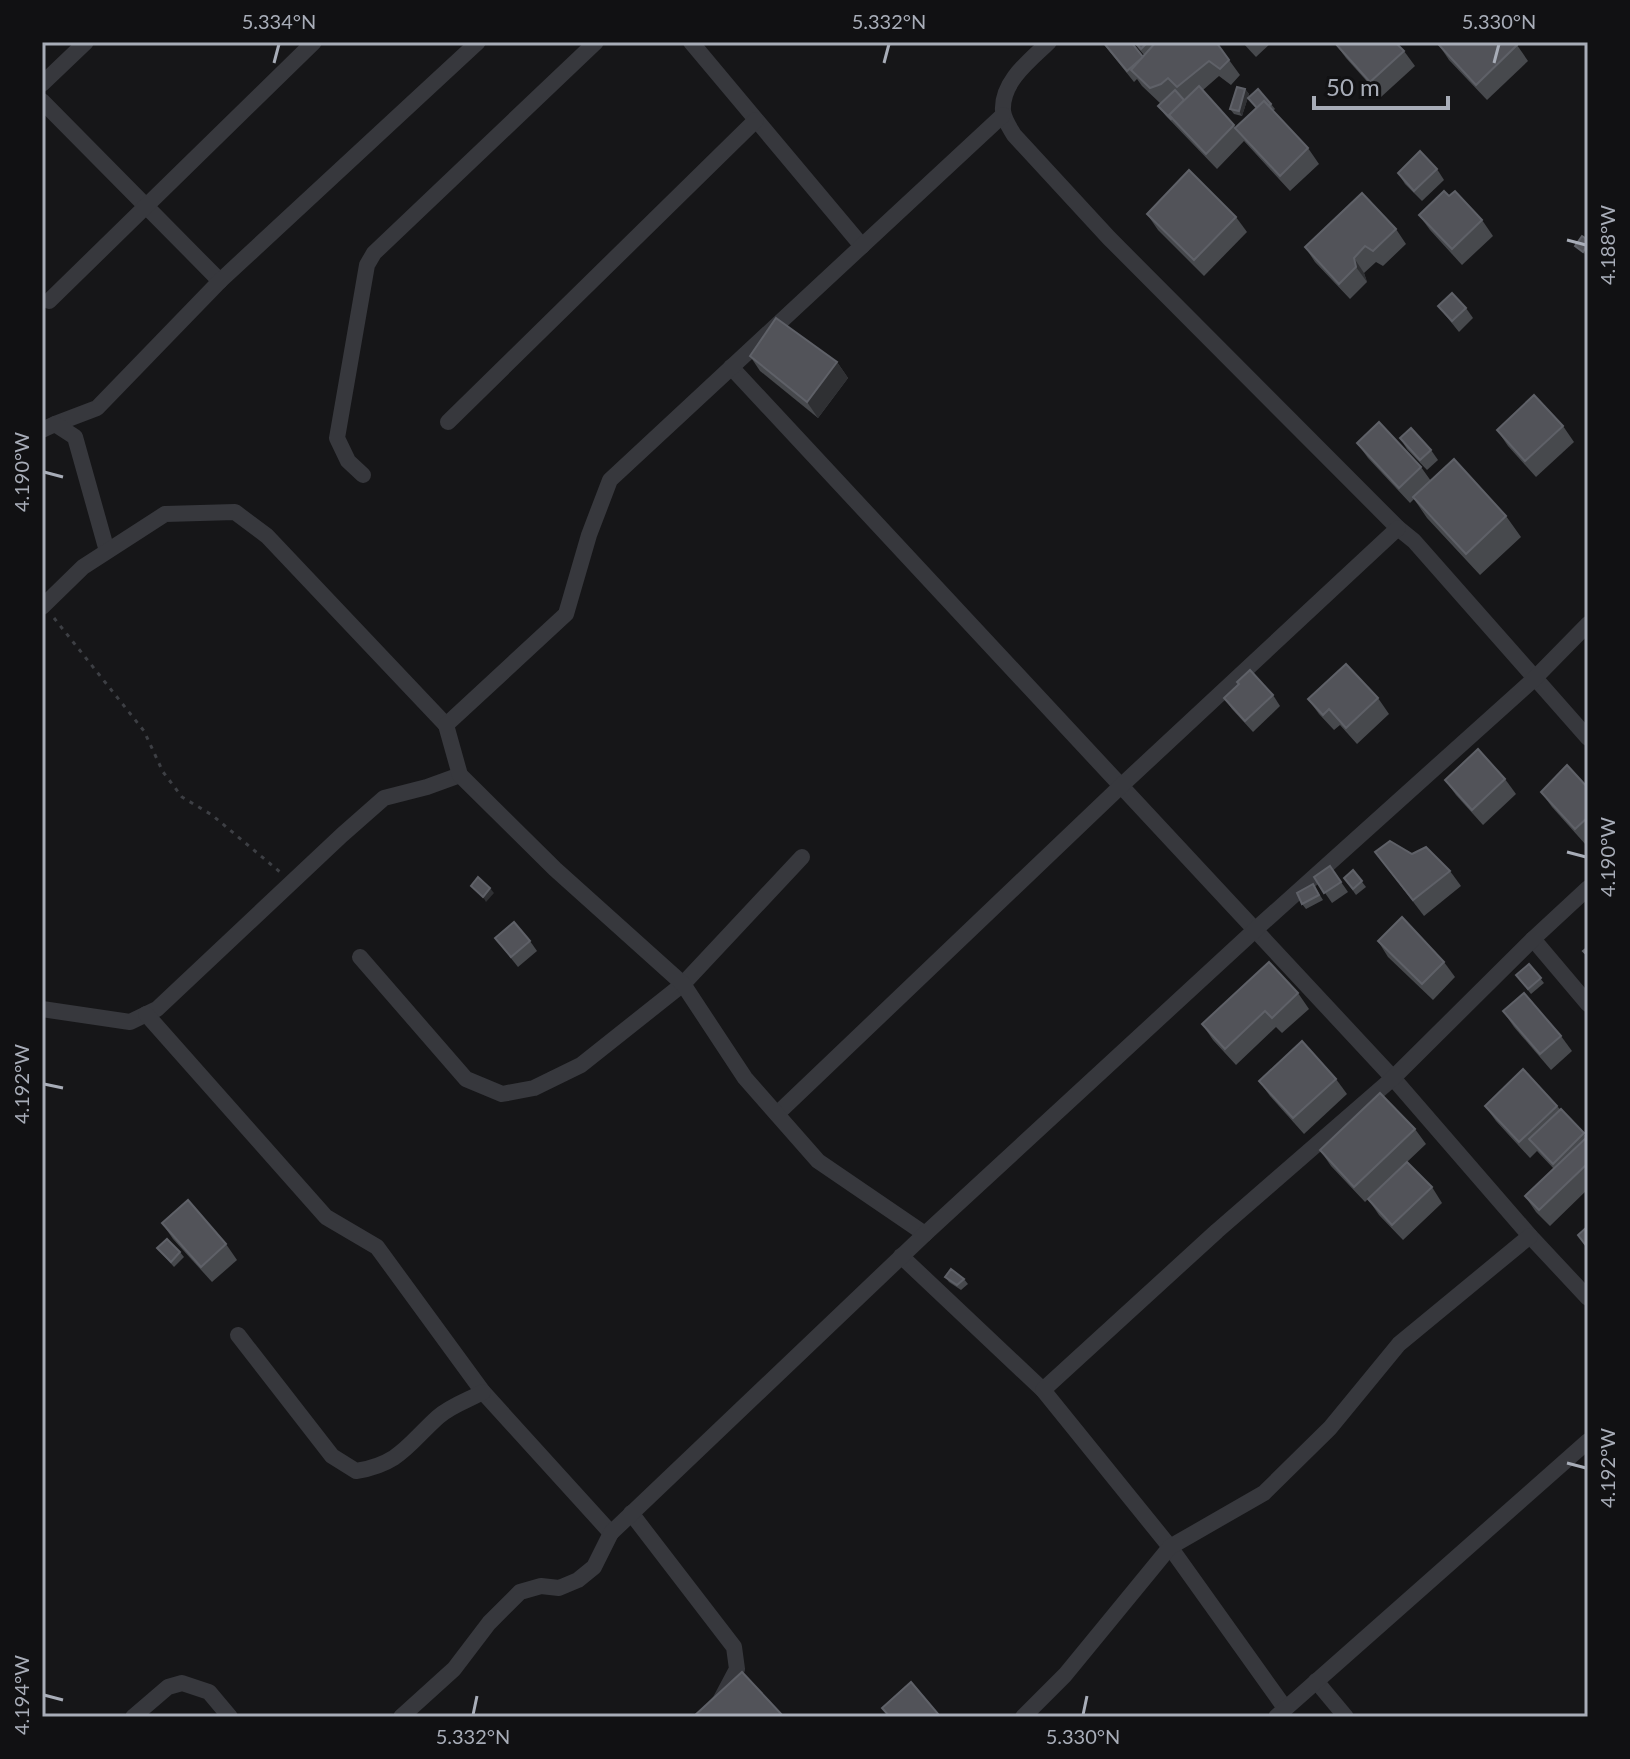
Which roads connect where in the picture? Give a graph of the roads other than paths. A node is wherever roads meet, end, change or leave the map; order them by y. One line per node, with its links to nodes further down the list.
1 (86, 42): 7 (street)
2 (314, 42): 11 (street)
3 (478, 42): 13 (street)
4 (596, 42): 18 (street)
5 (691, 42): 10 (street)
6 (1049, 42): 9 (street)
7 (42, 84)
8 (42, 101): 11 (street)
9 (1003, 115): 12 (street); 19 (street)
10 (756, 120): 12 (street); 16 (street)
11 (145, 205): 13 (street); 14 (street)
12 (862, 246): 15 (street)
13 (220, 281): 17 (street)
14 (49, 301)
15 (731, 367): 24 (street); 27 (street)
16 (448, 422)
17 (49, 427): 20 (street)
18 (363, 475)
19 (1398, 528): 23 (street); 27 (street)
20 (107, 551): 21 (street); 24 (street)
21 (43, 607)
22 (1588, 624): 23 (street)
23 (1534, 679): 25 (street); 30 (street)
24 (446, 725): 26 (street)
25 (1588, 738)
26 (460, 775): 33 (street); 36 (street)
27 (1122, 785): 30 (street); 38 (street)
28 (802, 857): 33 (street)
29 (1588, 888): 31 (street)
30 (1256, 929): 37 (street); 39 (street)
31 (1533, 939): 34 (street); 37 (street)
32 (360, 957): 33 (street)
33 (683, 984): 38 (street)
34 (1588, 1004)
35 (42, 1009): 36 (street)
36 (146, 1014): 45 (street)
37 (1393, 1078): 40 (street); 44 (street)
38 (777, 1114): 39 (street)
39 (925, 1234): 41 (street)
40 (1530, 1236): 42 (street); 49 (street)
41 (901, 1256): 44 (street); 47 (street)
42 (1588, 1298)
43 (238, 1335): 45 (street)
44 (1043, 1390): 49 (street)
45 (483, 1392): 48 (street)
46 (1588, 1441): 50 (street)
47 (631, 1513): 48 (street); 55 (street)
48 (611, 1533): 54 (street)
49 (1170, 1547): 51 (street); 56 (street)
50 (1316, 1681): 51 (street); 57 (street)
51 (1280, 1712)
52 (133, 1717): 53 (street)
53 (230, 1717)
54 (401, 1717)
55 (706, 1717)
56 (1023, 1717)
57 (1346, 1717)

